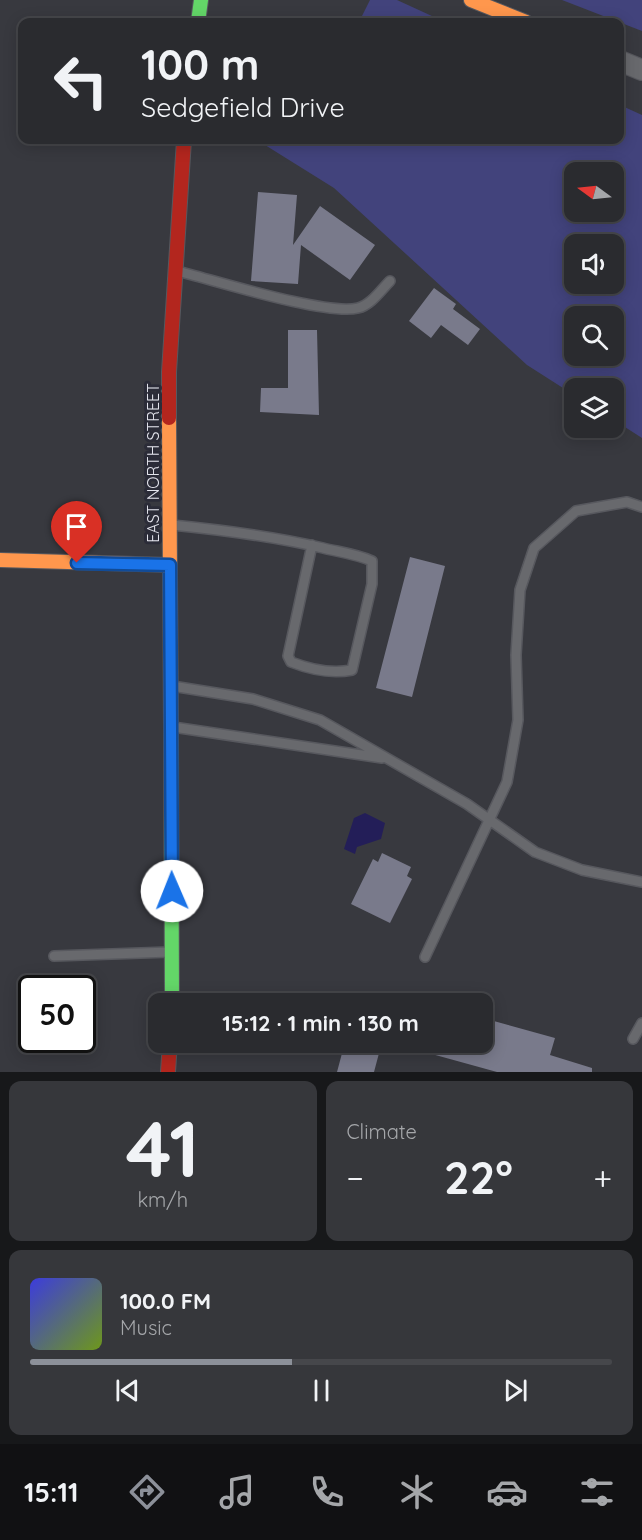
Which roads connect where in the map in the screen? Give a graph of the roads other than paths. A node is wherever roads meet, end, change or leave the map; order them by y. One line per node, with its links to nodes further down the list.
1 (201, 0): 3 (main road)
2 (471, 0): 4 (main road)
3 (199, 18)
4 (516, 18)
5 (624, 63): 6 (street)
6 (642, 70)
7 (184, 144): 8 (main road, EAST NORTH STREET)
8 (174, 270): 9 (lane); 11 (main road, EAST NORTH STREET)
9 (390, 281)
10 (642, 507): 18 (lane)
11 (170, 525): 12 (lane); 14 (main road, EAST NORTH STREET)
12 (312, 545): 12 (lane)
13 (0, 560): 14 (main road)
14 (170, 565): 15 (main road, EAST NORTH STREET)
15 (171, 685): 16 (main road, EAST NORTH STREET); 17 (lane)
16 (171, 727): 17 (lane); 20 (main road, EAST NORTH STREET)
17 (387, 759): 18 (lane)
18 (490, 820): 19 (lane); 22 (lane)
19 (642, 882)
20 (173, 952): 21 (lane); 23 (main road, EAST NORTH STREET)
21 (54, 956)
22 (424, 957)
23 (171, 993)
24 (642, 1023): 25 (lane)
25 (633, 1039)
26 (169, 1053): 27 (main road)
27 (168, 1072)

